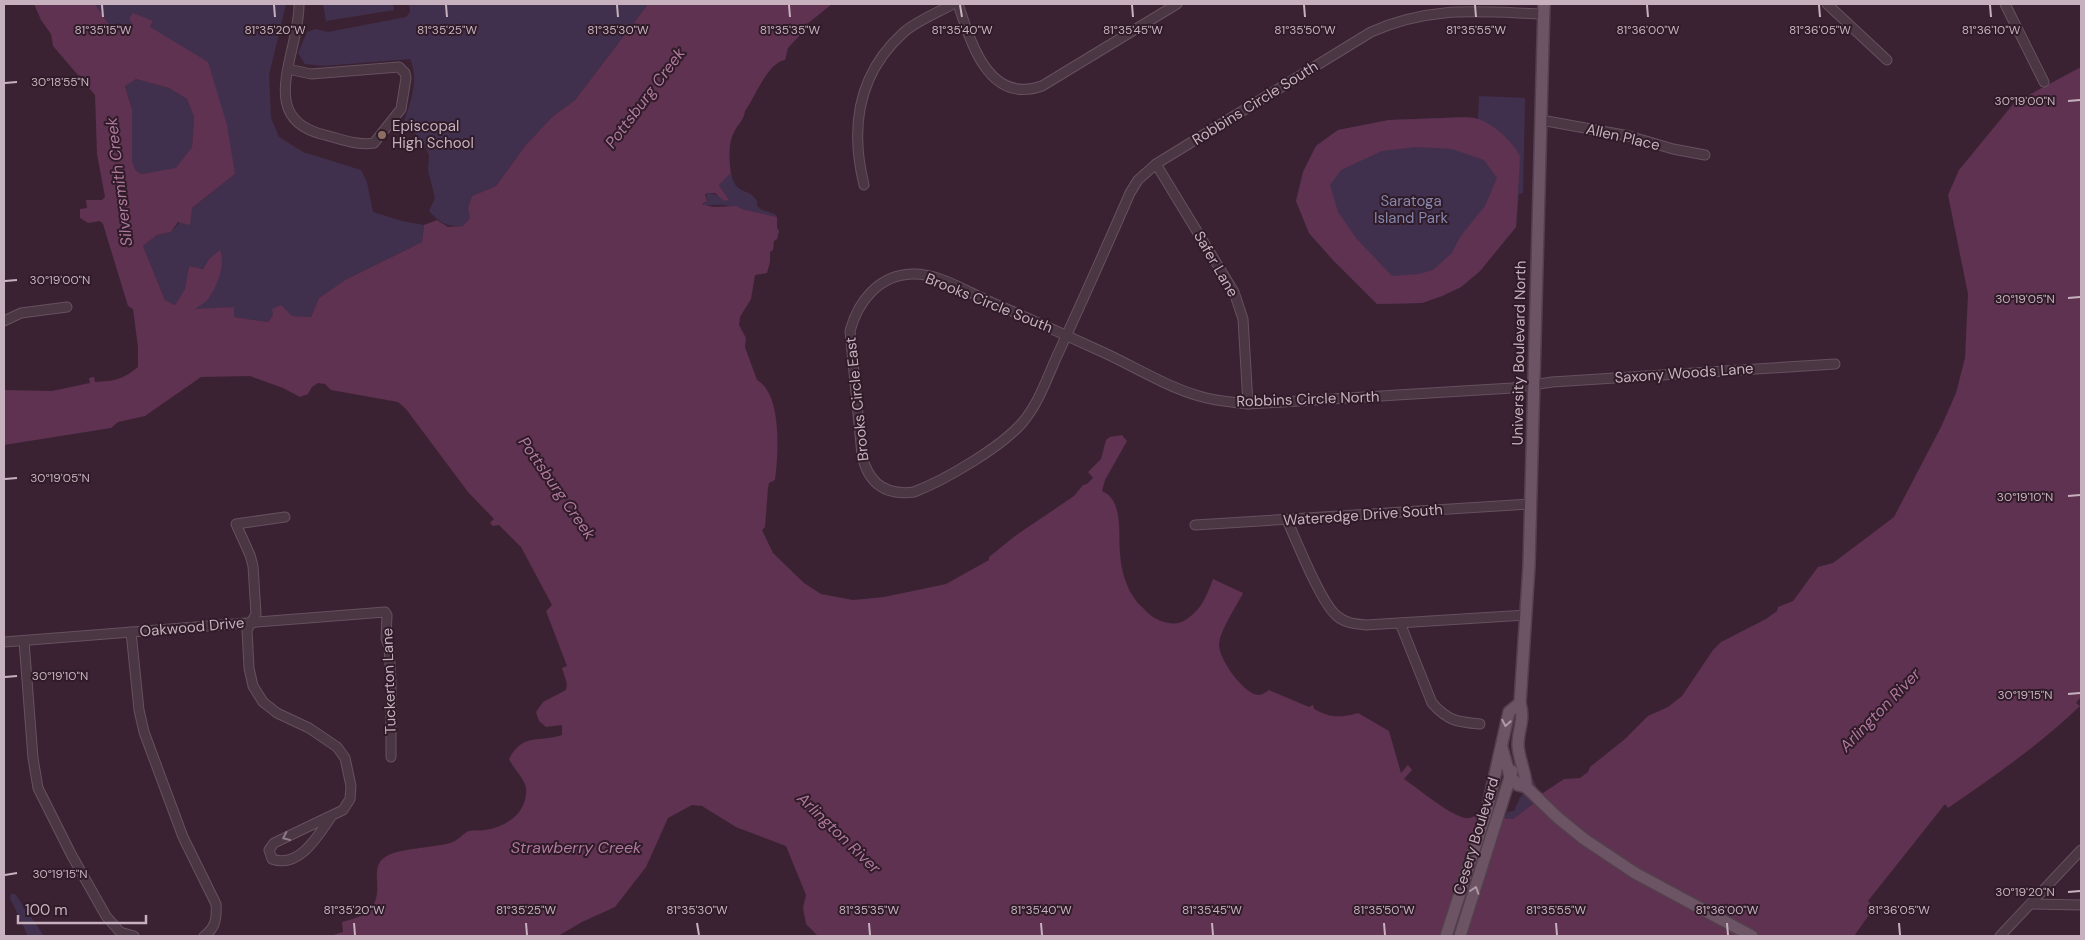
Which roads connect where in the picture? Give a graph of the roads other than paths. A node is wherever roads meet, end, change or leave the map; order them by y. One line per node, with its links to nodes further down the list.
1 (299, 4): 9 (street)
2 (952, 4): 14 (street)
3 (958, 4): 4 (street)
4 (1177, 4)
5 (1826, 4): 8 (street)
6 (2005, 4): 10 (street)
7 (1544, 9): 11 (main road, University Boulevard North); 13 (street, Robbins Circle South)
8 (1887, 60)
9 (288, 69): 9 (street)
10 (2044, 82)
11 (1540, 120): 12 (street, Allen Place); 20 (main road, University Boulevard North)
12 (1705, 155)
13 (1156, 164): 18 (street, Robbins Circle South); 21 (street, Safer Lane)
14 (864, 185)
15 (882, 283): 18 (street, Brooks Circle South); 22 (street, Brooks Circle East)
16 (67, 308): 17 (street)
17 (4, 321)
18 (1067, 336): 21 (street, Robbins Circle North); 22 (street, Robbins Circle South)
19 (1835, 364): 20 (street, Saxony Woods Lane)
20 (1533, 385): 21 (street, Robbins Circle North); 23 (main road, University Boulevard North)
21 (1248, 404)
22 (884, 488)
23 (1531, 504): 25 (street, Wateredge Drive South); 28 (main road, University Boulevard North)
24 (285, 516): 29 (street)
25 (1287, 520): 26 (street, Wateredge Drive South); 30 (street)
26 (1195, 525)
27 (380, 611): 29 (street, Oakwood Drive); 38 (street, Tuckerton Lane)
28 (1527, 615): 30 (street); 34 (main road, University Boulevard North)
29 (252, 622): 31 (street, Oakwood Drive); 41 (street)
30 (1400, 623): 35 (street)
31 (131, 632): 32 (street, Oakwood Drive); 45 (street)
32 (24, 641): 33 (street, Oakwood Drive); 46 (street)
33 (4, 642)
34 (1520, 703): 36 (main road, University Boulevard North); 37 (main road, one-way to 37)
35 (1480, 724)
36 (1518, 745): 39 (main road, Cesery Boulevard); 40 (main road, University Boulevard North)
37 (1502, 748): 39 (main road); 47 (main road, Cesery Boulevard)
38 (391, 757)
39 (1510, 776): 40 (main road); 48 (main road, Cesery Boulevard, one-way to 39)
40 (1526, 787): 49 (main road)
41 (331, 817): 41 (street, one-way to 41)
42 (2081, 850): 43 (street)
43 (2032, 904): 44 (street); 50 (street)
44 (2081, 904)
45 (206, 935)
46 (134, 936)
47 (1446, 936)
48 (1460, 936)
49 (1752, 936)
50 (2000, 936)

